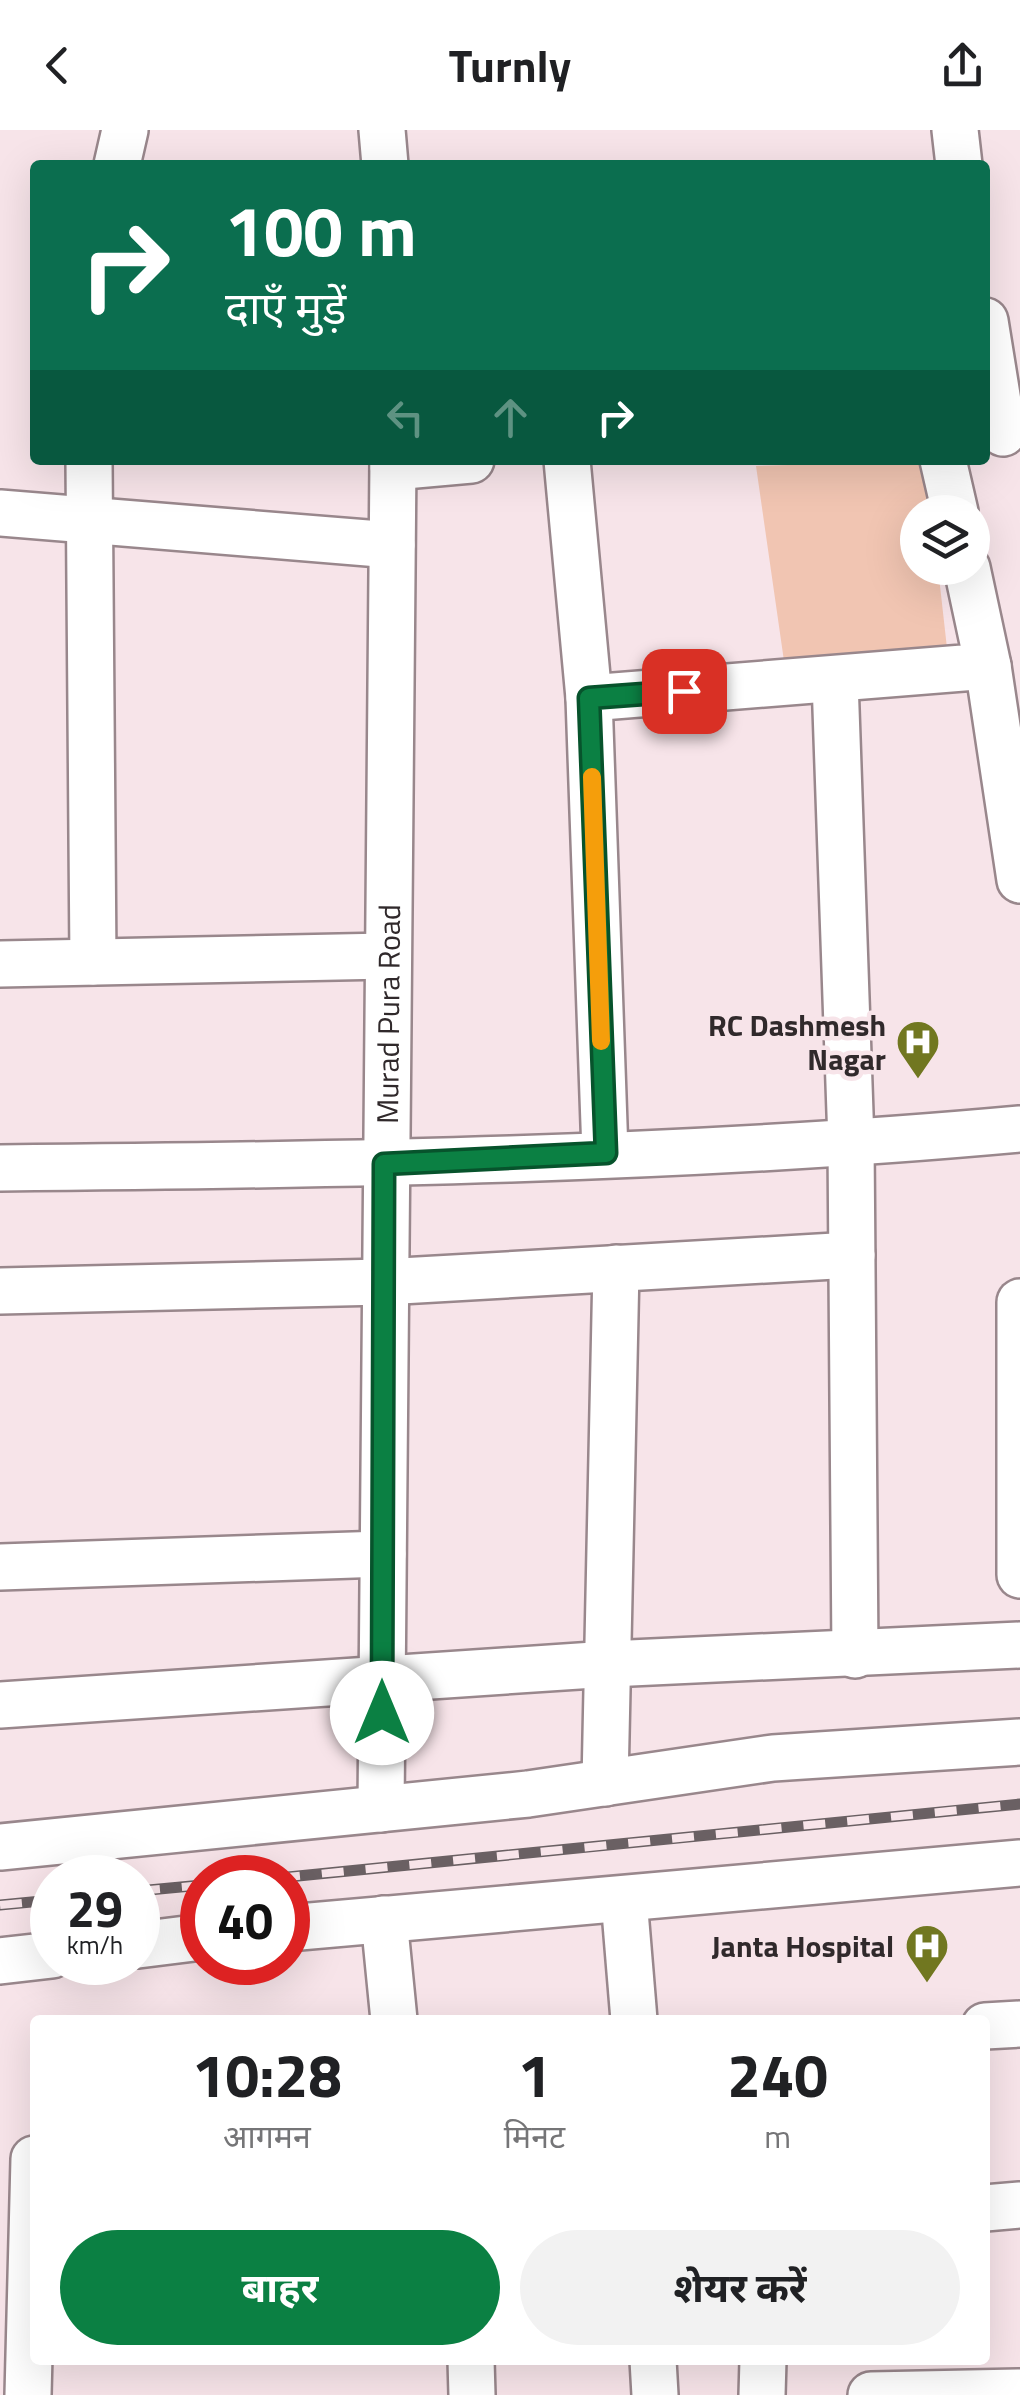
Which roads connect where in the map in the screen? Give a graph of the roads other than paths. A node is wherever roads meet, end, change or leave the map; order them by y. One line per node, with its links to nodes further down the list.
1 (125, 130): 4 (street)
2 (382, 130): 5 (street)
3 (955, 130): 6 (street)
4 (118, 160)
5 (385, 160)
6 (959, 160)
7 (990, 352): 8 (street)
8 (1003, 433)
9 (88, 465): 15 (street)
10 (393, 465): 16 (street, Murad Pura Road)
11 (567, 465): 20 (street)
12 (945, 465): 13 (street)
13 (951, 495)
14 (0, 513): 15 (street)
15 (88, 520): 16 (street); 23 (street)
16 (392, 545): 22 (street, Murad Pura Road)
17 (971, 585): 18 (street)
18 (988, 666): 19 (street); 21 (street)
19 (834, 680): 20 (street); 26 (street)
20 (589, 698): 27 (street)
21 (1020, 880)
22 (387, 956): 23 (street); 28 (street, Murad Pura Road)
23 (93, 962): 24 (street)
24 (0, 964)
25 (1020, 1128): 26 (street)
26 (851, 1142): 27 (street); 30 (street)
27 (606, 1153): 28 (street)
28 (384, 1164): 29 (street); 32 (street, Murad Pura Road)
29 (0, 1168)
30 (852, 1255): 31 (street); 40 (street)
31 (616, 1268): 32 (street); 41 (street)
32 (383, 1282): 33 (street); 36 (street, Murad Pura Road)
33 (0, 1291)
34 (1020, 1307): 35 (street)
35 (1019, 1492): 38 (street)
36 (383, 1554): 37 (street); 42 (street, Murad Pura Road)
37 (0, 1568)
38 (1020, 1575)
39 (1020, 1645): 40 (street)
40 (855, 1654): 41 (street)
41 (609, 1664): 42 (street); 45 (street)
42 (382, 1681): 43 (street); 46 (street, Murad Pura Road)
43 (0, 1706)
44 (1020, 1742): 45 (street)
45 (606, 1783): 46 (street)
46 (381, 1809): 47 (street)
47 (0, 1847)
48 (1020, 1862): 49 (street)
49 (624, 1899): 50 (street); 55 (street)
50 (384, 1918): 51 (street); 54 (street)
51 (310, 1926)
52 (30, 1958): 53 (street)
53 (0, 1961)
54 (394, 2015)
55 (634, 2015)
56 (1020, 2024): 57 (street)
57 (990, 2026)
58 (0, 2159): 59 (street)
59 (30, 2159)
60 (1020, 2206): 61 (street)
61 (990, 2208)
62 (30, 2328): 67 (street)
63 (471, 2365): 68 (street)
64 (653, 2365): 69 (street)
65 (763, 2365): 70 (street)
66 (1020, 2392): 71 (street)
67 (28, 2395)
68 (472, 2395)
69 (655, 2395)
70 (762, 2395)
71 (871, 2395)

